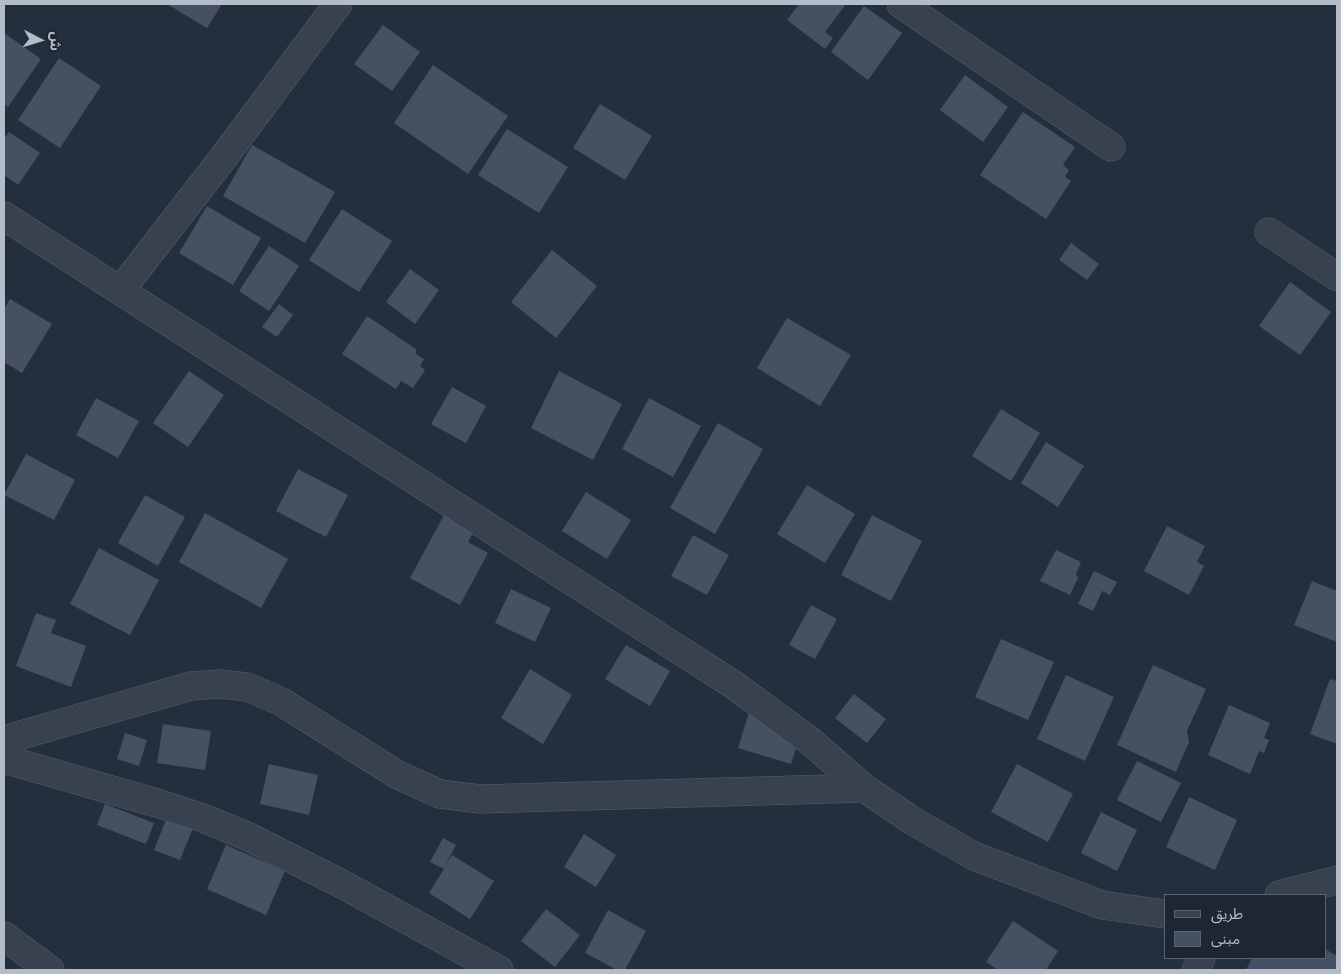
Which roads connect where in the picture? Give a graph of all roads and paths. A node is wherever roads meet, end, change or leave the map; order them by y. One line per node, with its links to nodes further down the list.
1 (338, 4): 7 (street)
2 (901, 4): 3 (street)
3 (1111, 147)
4 (4, 216): 7 (street)
5 (1269, 232): 6 (street)
6 (1337, 276)
7 (120, 291): 10 (street)
8 (4, 740): 10 (street)
9 (4, 759): 16 (street)
10 (864, 788): 13 (street)
11 (1337, 880): 12 (street)
12 (1282, 894)
13 (1164, 914)
14 (4, 936): 15 (street)
15 (50, 970)
16 (499, 970)

